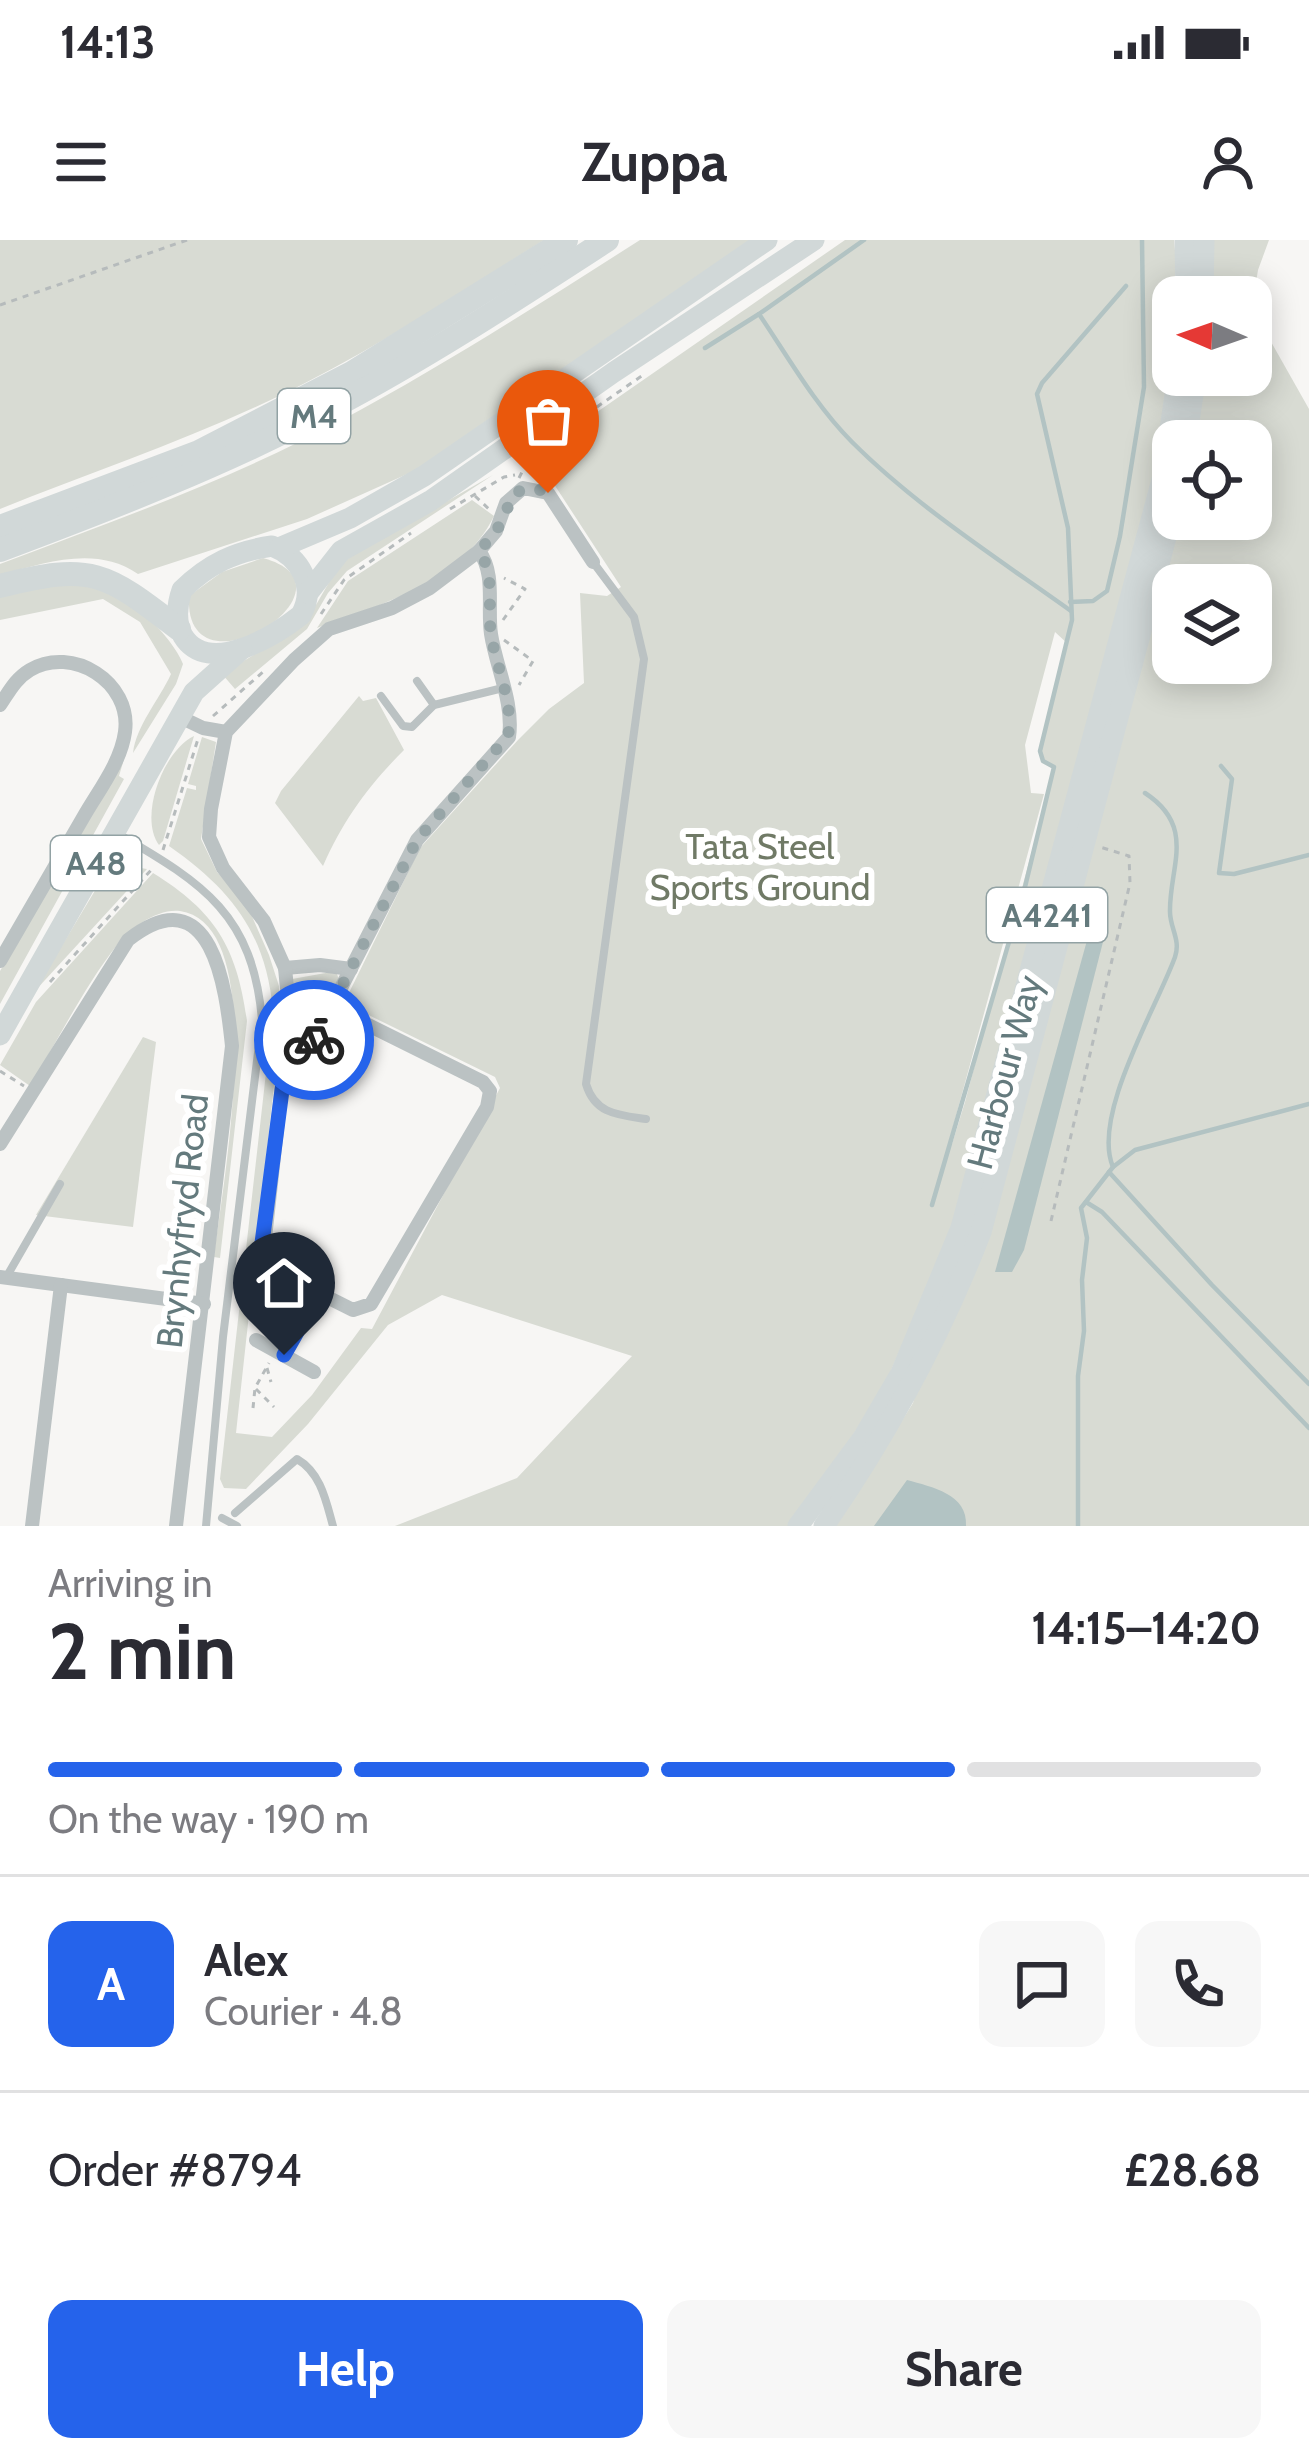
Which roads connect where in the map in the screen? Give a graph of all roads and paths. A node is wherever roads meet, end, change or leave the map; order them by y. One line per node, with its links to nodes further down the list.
1 (188, 240): 10 (path)
2 (566, 240): 17 (highway, M4)
3 (607, 240): 21 (highway, M4)
4 (767, 240): 20 (main road)
5 (814, 240): 26 (main road)
6 (1185, 240): 8 (main road)
7 (1204, 240): 9 (main road)
8 (1186, 276)
9 (1203, 276)
10 (0, 304)
11 (646, 373): 13 (path)
12 (1174, 396): 78 (main road, Harbour Way / A4241)
13 (521, 482): 14 (path); 16 (street); 23 (street)
14 (473, 495): 15 (path); 16 (path)
15 (442, 514)
16 (502, 517): 22 (street)
17 (0, 527)
18 (411, 532): 27 (path)
19 (1165, 540): 44 (main road, Harbour Way / A4241)
20 (279, 548): 26 (main road); 29 (main road)
21 (0, 550)
22 (479, 551): 24 (street); 40 (street)
23 (593, 562): 55 (lane)
24 (489, 574): 28 (street); 28 (path)
25 (0, 586): 29 (highway)
26 (308, 593): 30 (main road)
27 (315, 625)
28 (491, 633): 34 (street); 34 (path)
29 (185, 637): 30 (main road); 33 (main road)
30 (242, 649): 33 (main road, A48)
31 (264, 670): 39 (path)
32 (417, 681): 36 (lane)
33 (194, 692): 38 (main road, A48)
34 (504, 692): 36 (lane); 48 (street)
35 (381, 696): 36 (lane)
36 (434, 705)
37 (0, 706): 46 (street)
38 (180, 717): 39 (street); 43 (main road, A48)
39 (202, 728): 40 (street); 41 (path)
40 (226, 732): 42 (street)
41 (183, 785): 42 (path); 45 (path)
42 (214, 791): 47 (street)
43 (113, 832): 45 (lane); 51 (main road, A48)
44 (1086, 843): 58 (path); 79 (main road, Harbour Way / A4241)
45 (159, 858): 49 (path); 75 (lane)
46 (0, 962)
47 (285, 968): 48 (street); 53 (street)
48 (351, 969): 50 (street)
49 (45, 988)
50 (332, 1007): 53 (street); 61 (street)
51 (0, 1035)
52 (0, 1071): 54 (path)
53 (284, 1075): 61 (street)
54 (32, 1092): 56 (street); 62 (street, Brynhyfryd Road)
55 (646, 1119)
56 (0, 1144)
57 (60, 1184): 59 (lane)
58 (1052, 1221)
59 (3, 1277): 60 (street)
60 (61, 1285): 62 (street); 73 (street)
61 (318, 1295): 64 (street)
62 (204, 1304): 74 (street, Brynhyfryd Road)
63 (256, 1340): 64 (street)
64 (280, 1353): 65 (path); 66 (street)
65 (266, 1366): 67 (path); 68 (path)
66 (314, 1372)
67 (271, 1382)
68 (254, 1388): 69 (path); 70 (path)
69 (253, 1408)
70 (274, 1408)
71 (235, 1513): 77 (lane)
72 (222, 1518): 76 (lane)
73 (32, 1526)
74 (176, 1526)
75 (206, 1526)
76 (236, 1526)
77 (333, 1526)
78 (798, 1526)
79 (824, 1526)

